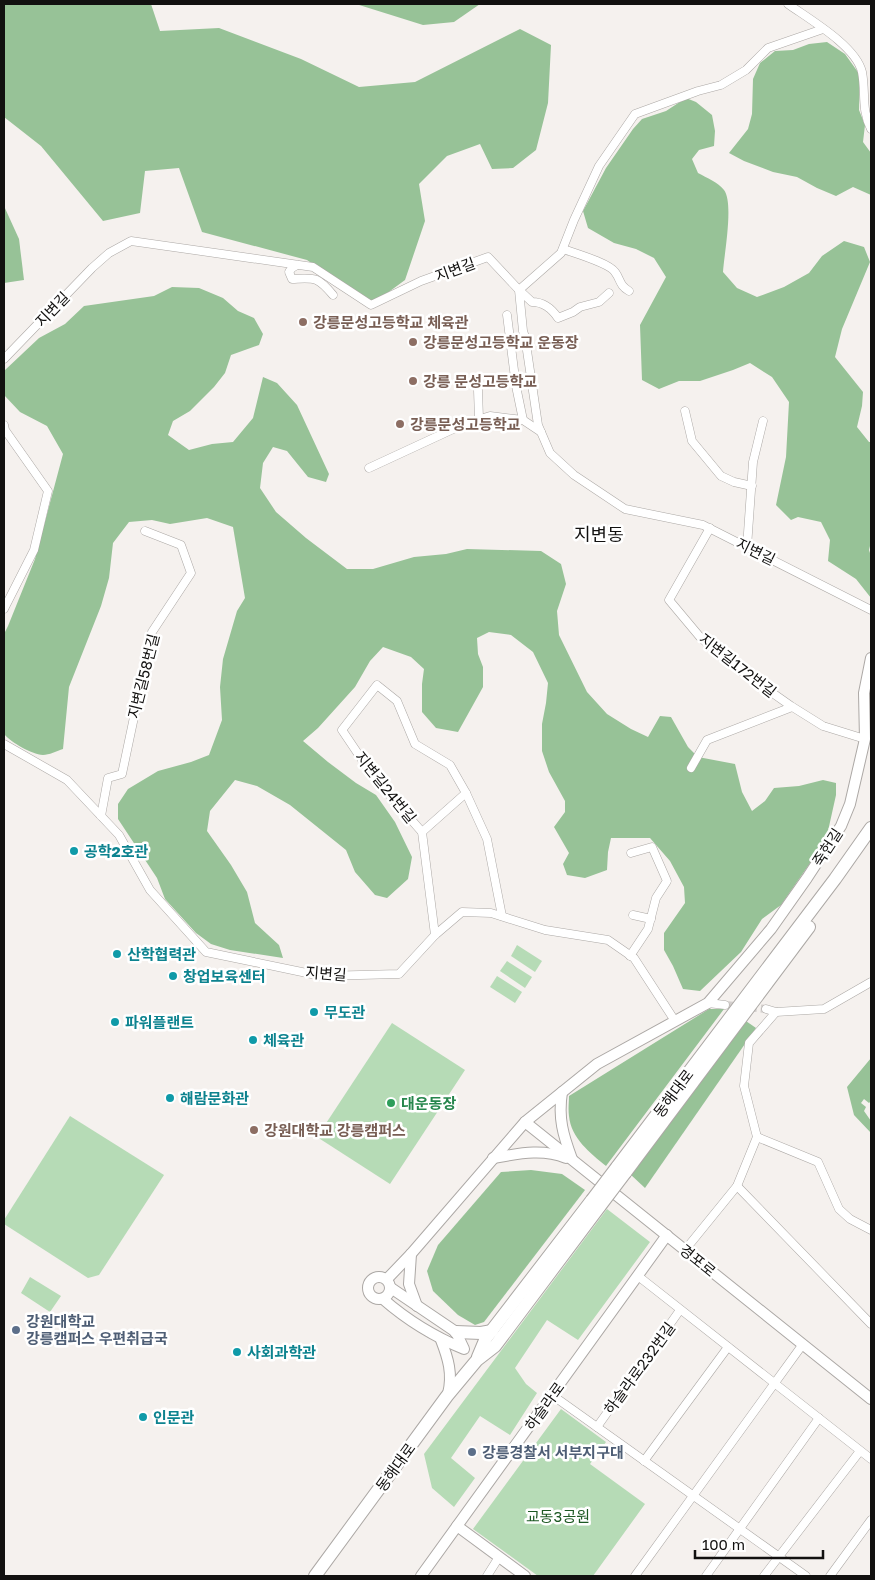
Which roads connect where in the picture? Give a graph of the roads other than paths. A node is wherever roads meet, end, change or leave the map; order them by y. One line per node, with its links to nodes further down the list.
1 (788, 4): 2 (street)
2 (823, 29): 3 (street); 4 (street)
3 (871, 129)
4 (563, 249): 6 (street); 7 (street)
5 (298, 265): 6 (street, 지변길); 9 (street); 11 (street, 지변길)
6 (519, 290): 8 (street); 18 (street, 지변길)
7 (629, 291)
8 (609, 292)
9 (333, 295)
10 (507, 315): 15 (street)
11 (4, 359)
12 (478, 390): 14 (street)
13 (685, 411): 20 (street)
14 (479, 420): 15 (street); 19 (street)
15 (523, 420): 18 (street)
16 (763, 421): 20 (street)
17 (4, 425): 24 (street)
18 (541, 432): 21 (street, 지변길)
19 (369, 468)
20 (752, 486): 23 (street)
21 (710, 528): 23 (street, 지변길); 27 (street, 지변길172번길)
22 (145, 531): 32 (street, 지변길58번길)
23 (747, 547): 25 (street, 지변길)
24 (4, 610)
25 (871, 610)
26 (871, 658): 28 (street, 죽헌길)
27 (792, 707): 28 (street, 지변길172번길); 30 (street)
28 (865, 739): 43 (street, 죽헌길)
29 (4, 744): 32 (street, 지변길)
30 (691, 768)
31 (466, 793): 34 (street); 34 (street, 지변길24번길); 38 (street)
32 (101, 816): 40 (street, 지변길)
33 (871, 828): 53 (main road, 동해대로)
34 (422, 832): 40 (street, 지변길24번길)
35 (871, 842): 53 (main road, 동해대로)
36 (631, 853): 39 (street)
37 (632, 915): 39 (street)
38 (502, 916): 40 (street, 지변길); 41 (street, 지변길)
39 (651, 919): 41 (street)
40 (435, 935)
41 (630, 956): 47 (street, 지변길)
42 (871, 982): 46 (street)
43 (708, 1003): 44 (street); 47 (street)
44 (724, 1005)
45 (766, 1009): 46 (street)
46 (776, 1012): 50 (street)
47 (676, 1021): 48 (street)
48 (562, 1092): 49 (street); 52 (street)
49 (525, 1122): 51 (street); 52 (street, 경포로)
50 (757, 1137): 54 (street); 56 (street)
51 (493, 1158): 52 (street); 59 (street)
52 (572, 1160): 57 (street, 경포로)
53 (621, 1170): 55 (main road, 동해대로, bridge)
54 (737, 1186): 58 (street); 65 (street)
55 (596, 1203): 66 (main road, 동해대로); 72 (main road, 동해대로)
56 (871, 1230)
57 (667, 1235): 58 (street, 경포로); 60 (street, 하슬라로)
58 (685, 1250): 69 (street, 경포로)
59 (411, 1254): 61 (street); 63 (street)
60 (638, 1276): 64 (street); 74 (street, 하슬라로)
61 (389, 1284): 62 (street); 62 (street); 63 (street)
62 (383, 1299): 68 (street)
63 (417, 1306): 67 (street)
64 (680, 1310): 70 (street); 78 (street, 하슬라로232번길)
65 (871, 1324)
66 (492, 1331): 67 (main road); 72 (main road, 동해대로)
67 (456, 1332): 71 (street)
68 (441, 1340): 71 (street); 75 (street)
69 (803, 1344): 73 (street); 76 (street, 경포로)
70 (728, 1347): 73 (street); 81 (street)
71 (464, 1349): 72 (street)
72 (477, 1360): 75 (main road, 동해대로)
73 (774, 1384): 77 (street); 82 (street)
74 (552, 1395): 78 (street, 하슬라로232번길); 84 (street, 하슬라로)
75 (447, 1396): 88 (main road, 동해대로)
76 (871, 1399)
77 (819, 1418): 79 (street); 85 (street)
78 (597, 1427): 81 (street, 하슬라로232번길)
79 (860, 1451): 80 (street); 87 (street)
80 (871, 1460)
81 (644, 1461): 82 (street, 하슬라로232번길)
82 (693, 1496): 85 (street, 하슬라로232번길); 92 (street)
83 (871, 1520): 96 (street)
84 (457, 1526): 86 (street); 89 (street, 하슬라로)
85 (740, 1529): 87 (street, 하슬라로232번길); 93 (street)
86 (499, 1557): 90 (street); 91 (street)
87 (779, 1557): 94 (street); 95 (street, 하슬라로232번길)
88 (315, 1576)
89 (421, 1576)
90 (487, 1576)
91 (525, 1576)
92 (635, 1576)
93 (706, 1576)
94 (764, 1576)
95 (806, 1576)
96 (830, 1576)

